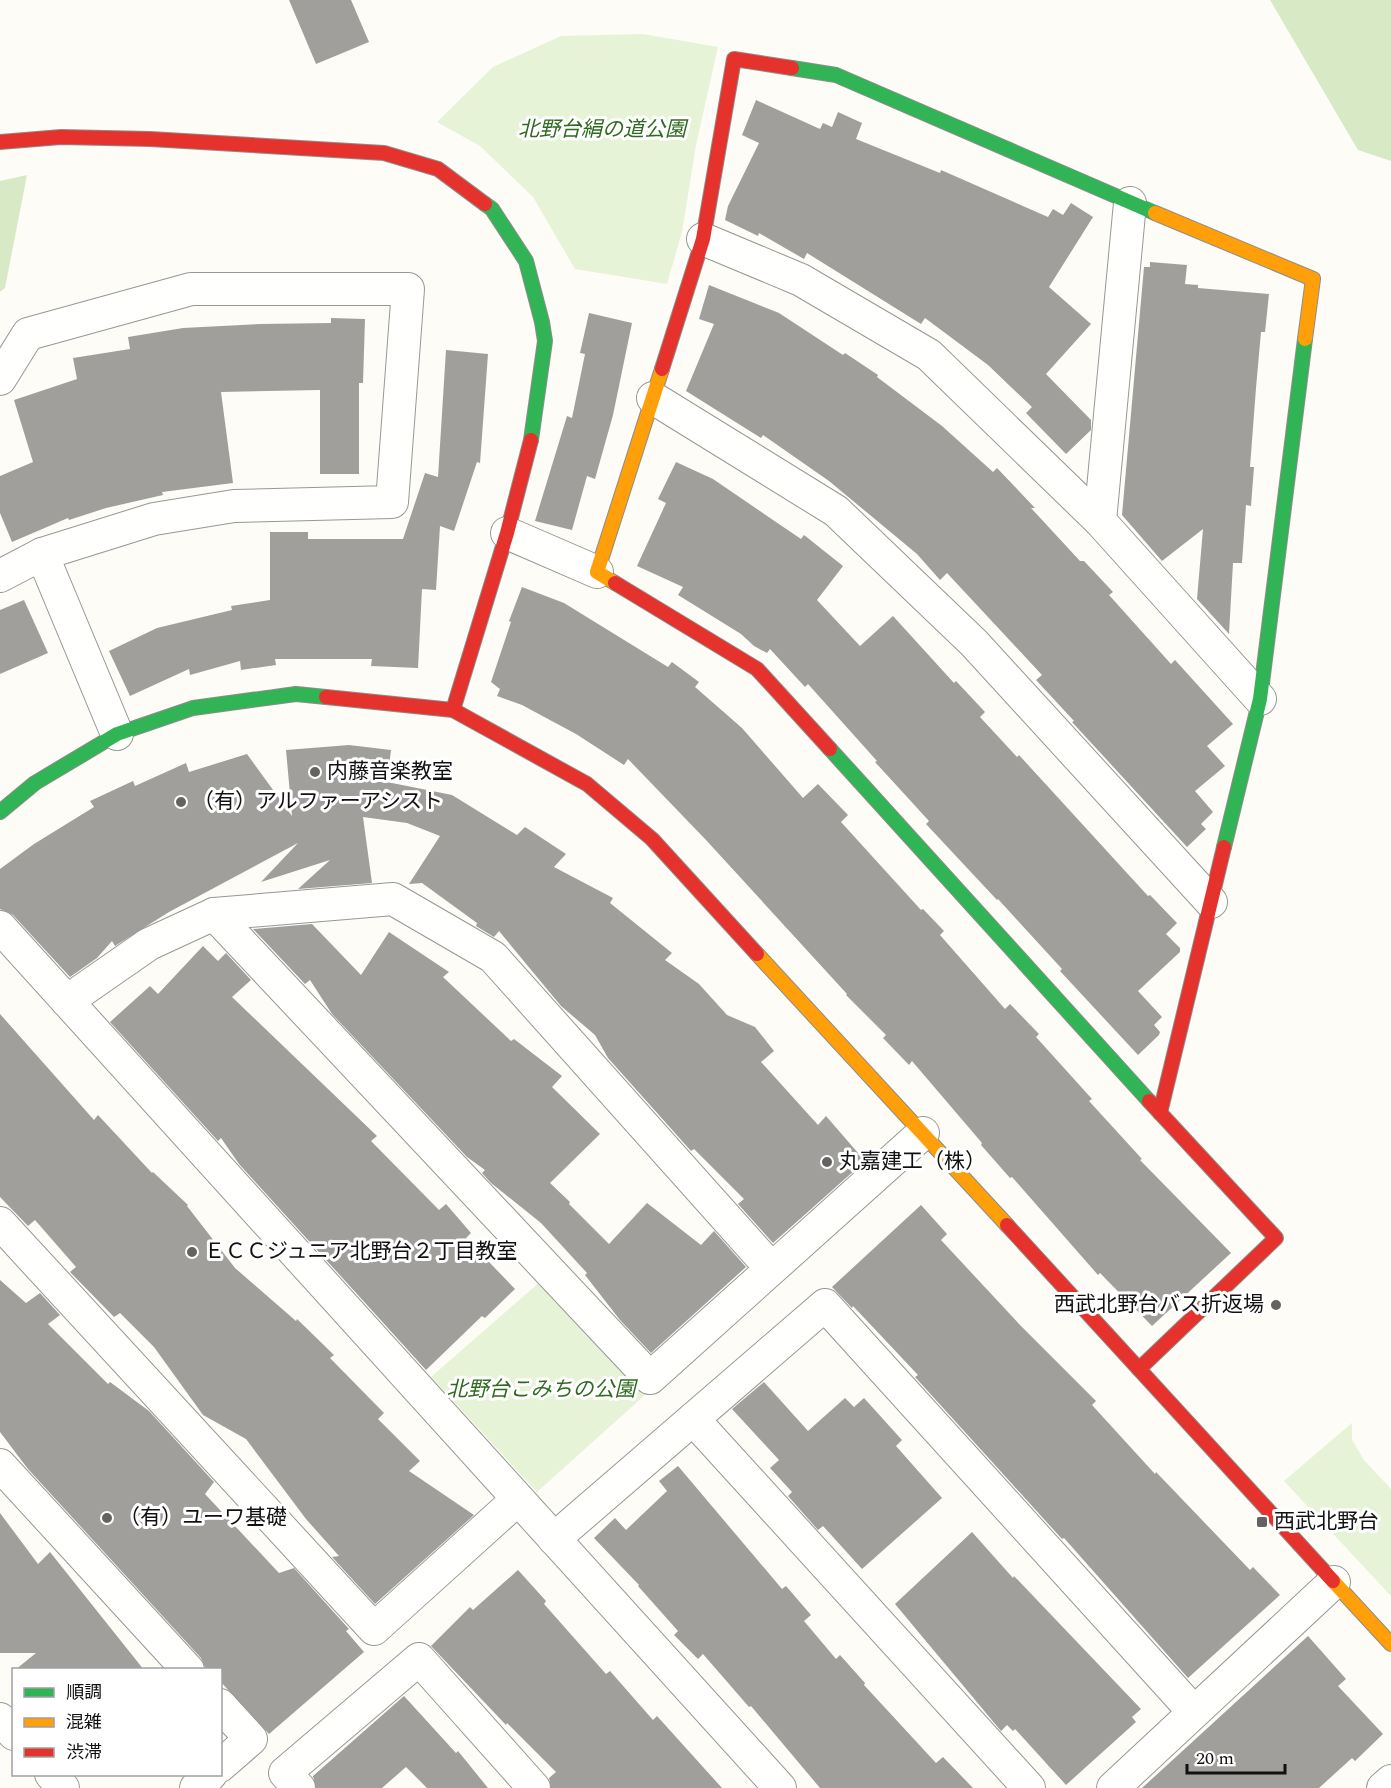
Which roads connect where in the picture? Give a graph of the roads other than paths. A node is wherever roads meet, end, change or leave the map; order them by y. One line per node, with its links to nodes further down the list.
1 (0, 142): 7 (street)
2 (1130, 203): 3 (street); 6 (street); 11 (street)
3 (703, 239): 5 (street); 6 (street)
4 (0, 379): 8 (street)
5 (653, 398): 9 (street); 15 (street)
6 (1100, 521): 11 (street)
7 (507, 533): 9 (street); 12 (street)
8 (42, 554): 10 (street); 13 (street)
9 (597, 572): 19 (street)
10 (0, 576)
11 (1260, 699): 15 (street)
12 (453, 710): 13 (street); 20 (street)
13 (117, 734): 14 (street)
14 (0, 812)
15 (1211, 902): 19 (street)
16 (214, 914): 18 (street); 22 (street); 22 (street)
17 (0, 927): 18 (street)
18 (67, 1001): 26 (street)
19 (1160, 1113): 23 (street)
20 (923, 1133): 22 (street); 23 (street)
21 (0, 1223): 26 (street)
22 (771, 1268)
23 (1139, 1369): 28 (street)
24 (693, 1419): 27 (street); 32 (street); 44 (street)
25 (0, 1465): 30 (street)
26 (518, 1499): 27 (street)
27 (554, 1539): 43 (street)
28 (1334, 1582): 29 (street); 32 (street)
29 (1391, 1644)
30 (186, 1668)
31 (222, 1707): 35 (street)
32 (1194, 1712): 45 (street)
33 (0, 1719): 34 (street)
34 (12, 1732)
35 (222, 1764)
36 (53, 1776): 39 (street)
37 (209, 1776): 40 (street)
38 (1391, 1781): 46 (street)
39 (63, 1788)
40 (196, 1788)
41 (299, 1788): 42 (street)
42 (534, 1788)
43 (780, 1788)
44 (1029, 1788)
45 (1113, 1788)
46 (1383, 1788)

